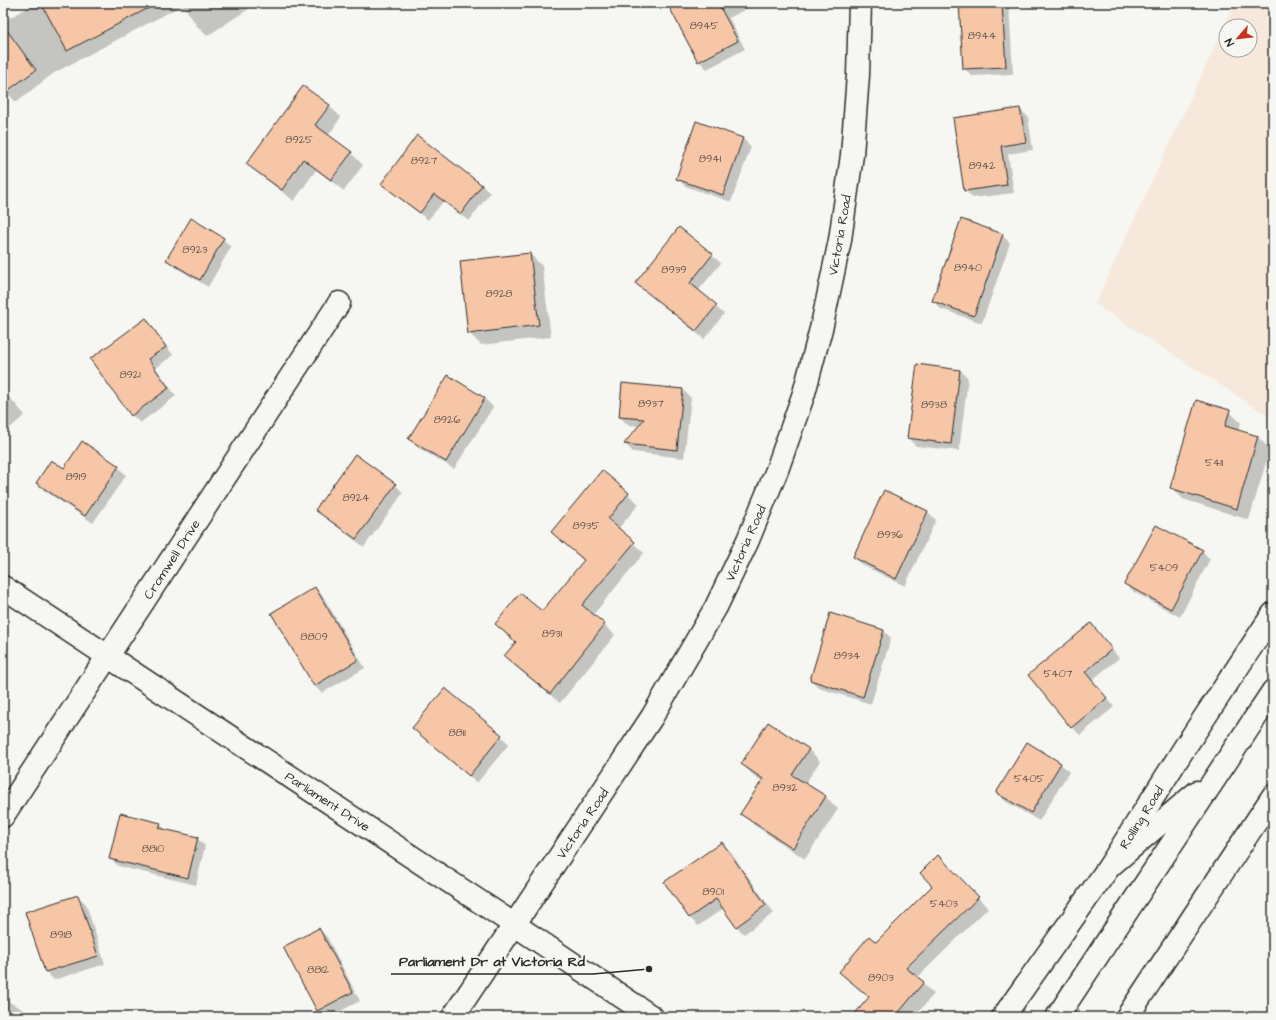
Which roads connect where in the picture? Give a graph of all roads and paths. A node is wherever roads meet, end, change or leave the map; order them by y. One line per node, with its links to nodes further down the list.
1 (860, 3): 11 (street, Victoria Road)
2 (339, 303): 5 (street, Cromwell Drive)
3 (3, 587): 5 (street, Parliament Drive)
4 (1273, 614): 10 (street, Rolling Road)
5 (108, 656): 9 (street, Cromwell Drive); 11 (street, Parliament Drive)
6 (1273, 691): 7 (street)
7 (1217, 776): 10 (street); 15 (street)
8 (1273, 796): 16 (street)
9 (3, 816)
10 (1109, 867): 14 (street, Rolling Road)
11 (515, 924): 12 (street, Victoria Road); 13 (street, Parliament Drive)
12 (453, 1017)
13 (652, 1017)
14 (1003, 1017)
15 (1057, 1017)
16 (1127, 1017)

